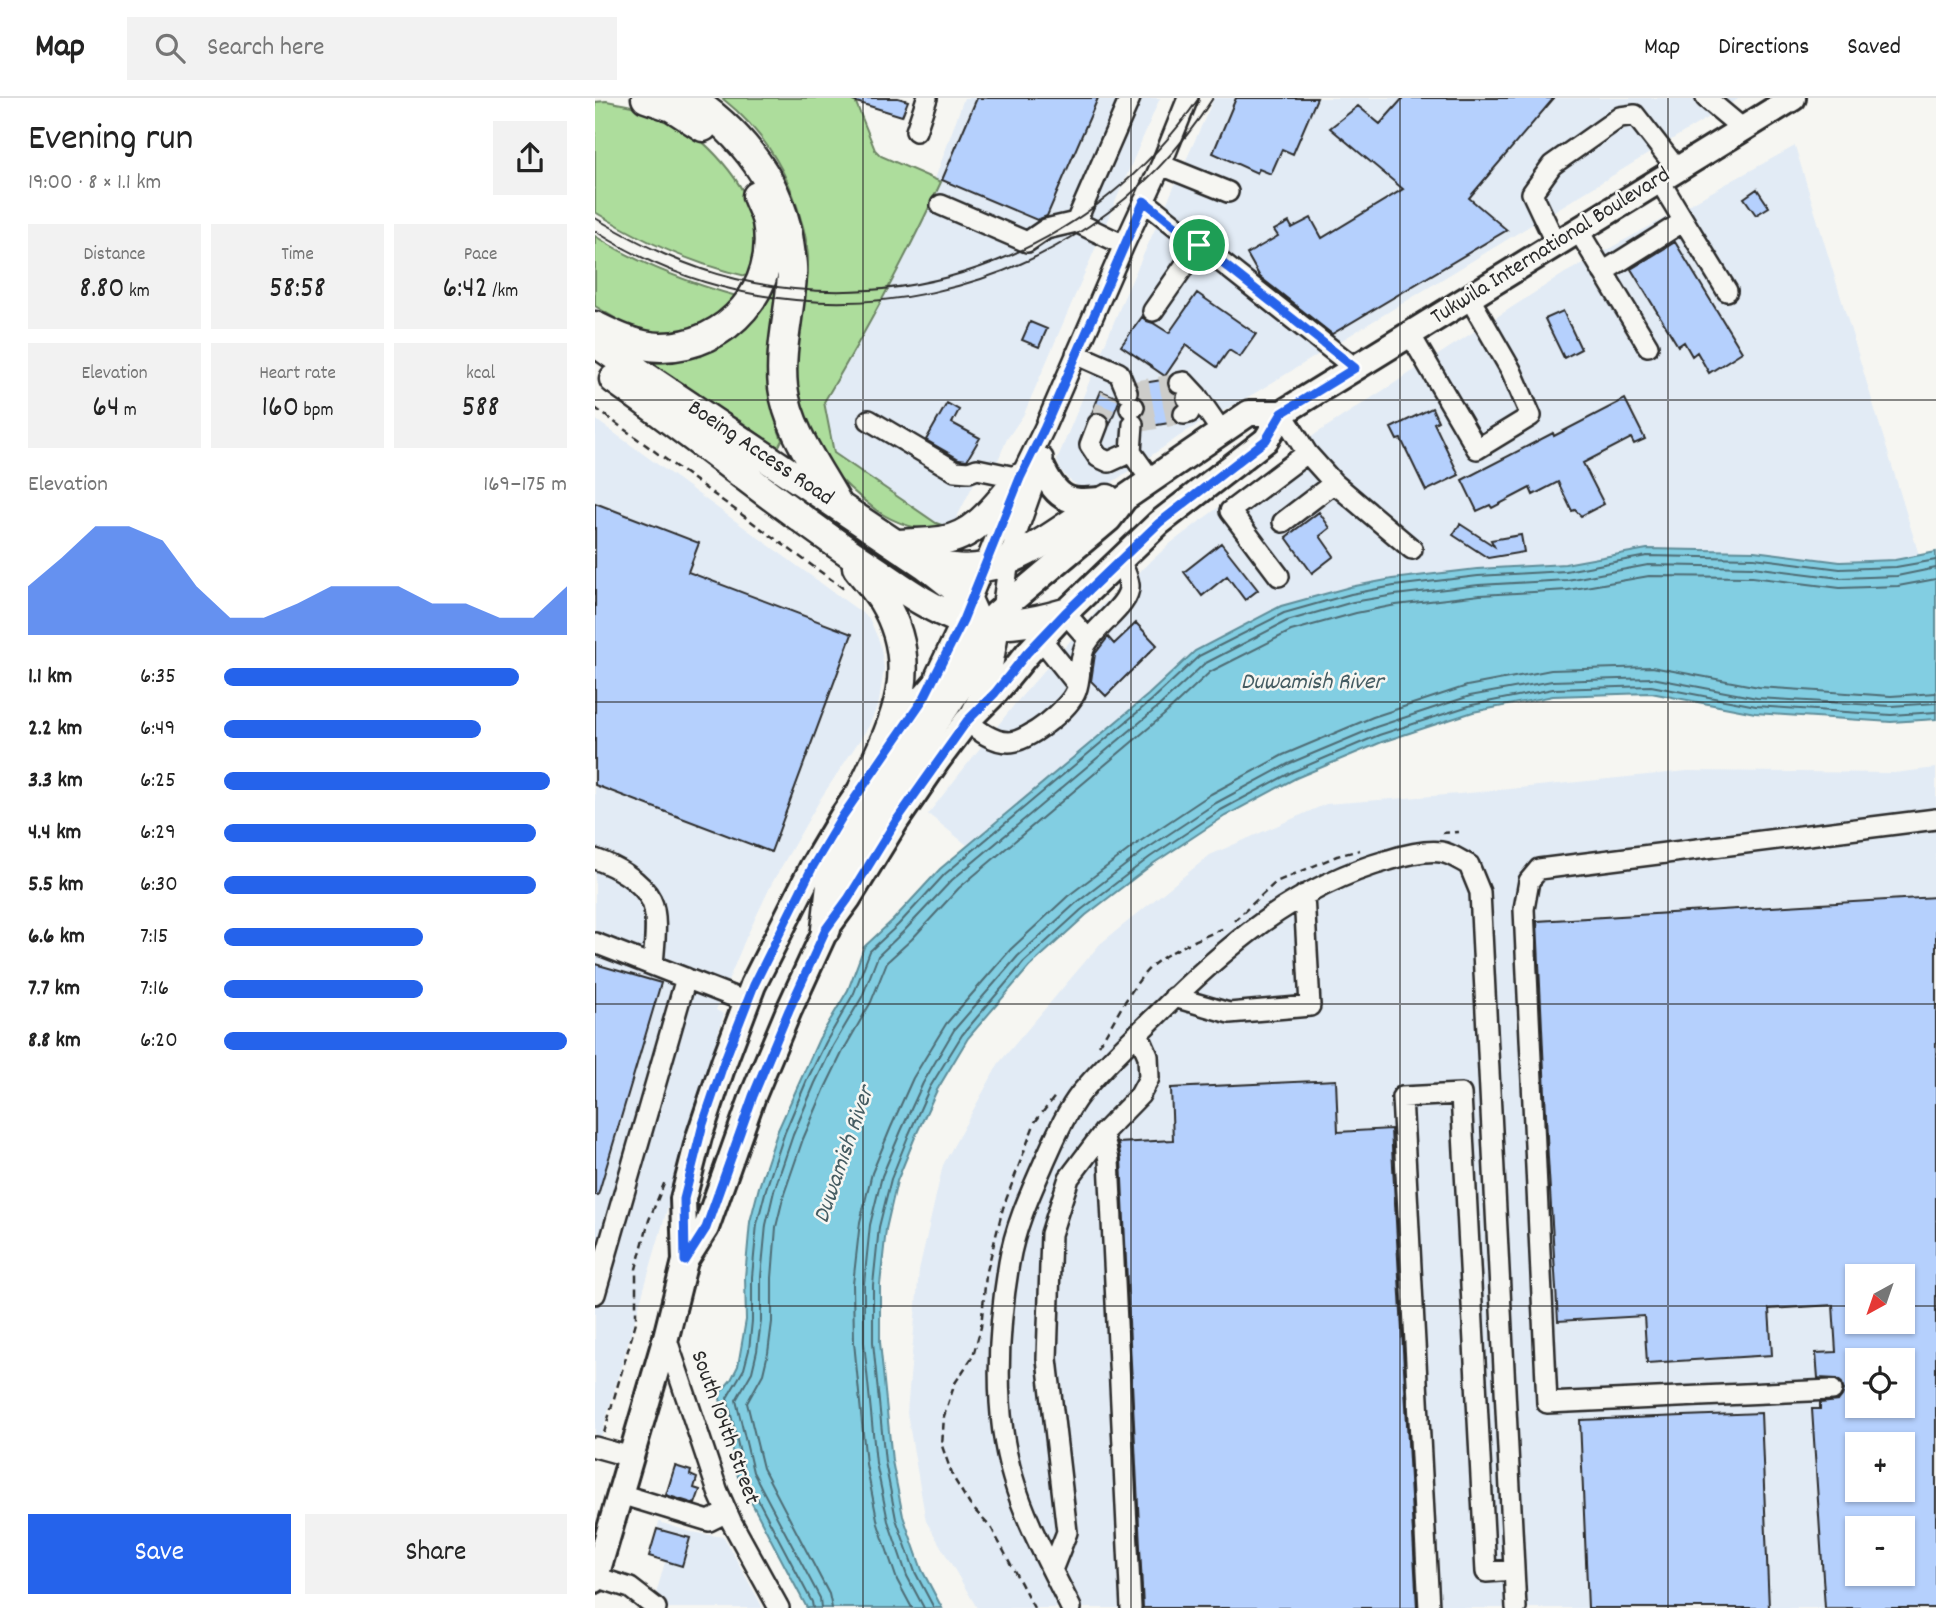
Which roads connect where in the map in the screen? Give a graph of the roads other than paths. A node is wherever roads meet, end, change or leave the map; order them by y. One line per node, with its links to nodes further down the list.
1 (646, 98): 25 (highway)
2 (689, 98): 45 (highway)
3 (927, 98): 9 (street)
4 (1130, 98): 16 (street)
5 (1188, 98): 10 (street)
6 (1706, 98): 8 (street)
7 (1793, 98): 8 (main road, Tukwila International Boulevard)
8 (1743, 129): 11 (main road, Tukwila International Boulevard)
9 (916, 131)
10 (1161, 165): 12 (street); 13 (street)
11 (1668, 175): 15 (street); 17 (main road, Tukwila International Boulevard); 19 (street)
12 (1228, 192)
13 (1144, 201): 18 (street); 20 (street)
14 (941, 205): 16 (street)
15 (1684, 221): 21 (street); 22 (street)
16 (1076, 222): 18 (street)
17 (1578, 230): 19 (main road, Tukwila International Boulevard); 21 (street)
18 (1124, 244): 29 (street)
19 (1556, 244): 23 (main road, Tukwila International Boulevard)
20 (1199, 245): 24 (street); 31 (street)
21 (1603, 272): 28 (street)
22 (1727, 291)
23 (1469, 298): 26 (main road, Tukwila International Boulevard); 26 (street)
24 (1153, 311)
25 (595, 326)
26 (1410, 334): 31 (main road, Tukwila International Boulevard)
27 (595, 342): 45 (highway, Boeing Access Road)
28 (1648, 346)
29 (1076, 354): 39 (street); 41 (street)
30 (595, 366): 34 (highway, Boeing Access Road)
31 (1355, 368): 35 (main road, Tukwila International Boulevard)
32 (595, 377): 34 (highway)
33 (1185, 398): 38 (street)
34 (656, 409): 48 (highway, Boeing Access Road)
35 (1282, 413): 38 (main road); 40 (street); 50 (main road)
36 (869, 420): 41 (street)
37 (1098, 424): 39 (street)
38 (1222, 432): 42 (main road)
39 (1131, 452): 42 (street)
40 (1307, 453): 43 (street); 53 (street)
41 (1031, 471): 44 (main road); 47 (highway); 52 (street)
42 (1151, 480): 44 (main road)
43 (1334, 483): 46 (street); 49 (street)
44 (1116, 498): 52 (highway); 55 (main road)
45 (838, 506): 47 (highway, Boeing Access Road)
46 (1283, 522)
47 (897, 544): 51 (highway, Boeing Access Road)
48 (842, 548): 55 (highway); 60 (highway)
49 (1412, 549)
50 (1120, 560): 54 (main road); 57 (street)
51 (925, 564): 52 (highway); 55 (highway, Boeing Access Road)
52 (996, 564): 55 (street); 55 (street)
53 (1279, 576)
54 (1065, 613): 55 (highway); 56 (main road); 57 (street)
55 (982, 619): 59 (street); 60 (main road); 64 (highway)
56 (1041, 639): 58 (street); 59 (main road)
57 (1089, 640): 58 (street)
58 (1077, 684): 59 (street)
59 (967, 721): 64 (main road)
60 (863, 788): 69 (main road)
61 (1936, 819): 75 (street)
62 (595, 859): 66 (street)
63 (1304, 895): 68 (street); 68 (street); 81 (street)
64 (826, 929): 72 (main road)
65 (595, 943): 66 (street)
66 (653, 965): 67 (street)
67 (685, 978): 69 (street); 73 (street)
68 (1174, 997): 70 (street)
69 (747, 1002): 72 (main road)
70 (1138, 1033): 71 (street); 80 (street)
71 (1104, 1133): 80 (street); 86 (street)
72 (685, 1261): 74 (main road)
73 (595, 1294)
74 (666, 1338): 77 (main road); 79 (street, South 104th Street)
75 (1832, 1390)
76 (595, 1447): 77 (street)
77 (631, 1457): 78 (main road)
78 (620, 1494): 79 (street); 82 (main road)
79 (727, 1512): 84 (street, South 104th Street)
80 (1052, 1570): 85 (street)
81 (1514, 1570): 87 (street); 88 (street)
82 (595, 1579): 83 (street)
83 (656, 1608)
84 (779, 1608)
85 (1071, 1608)
86 (1131, 1608)
87 (1429, 1608)
88 (1515, 1608)

